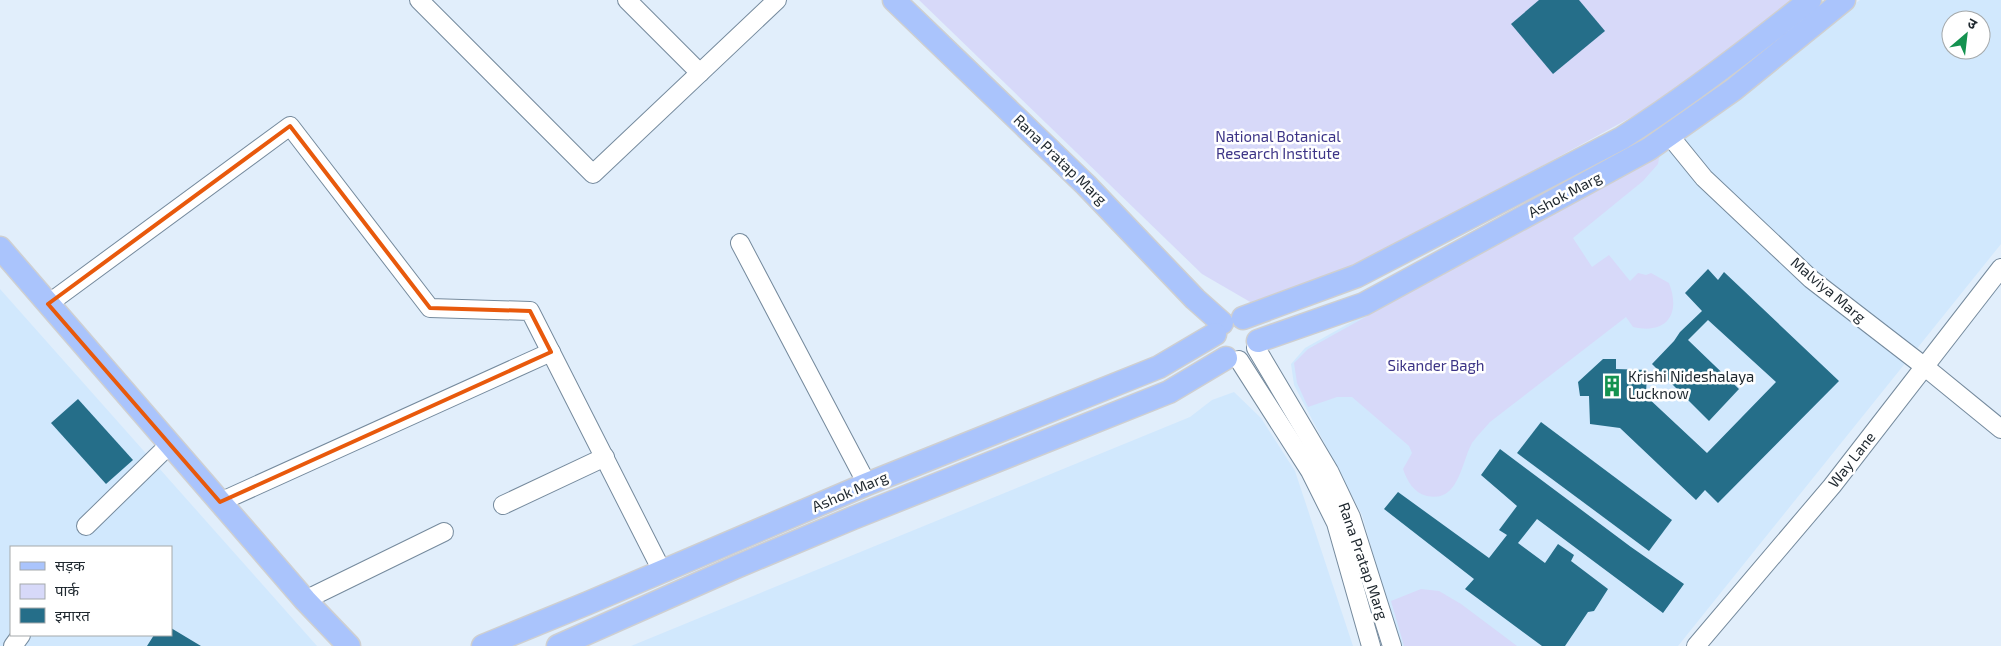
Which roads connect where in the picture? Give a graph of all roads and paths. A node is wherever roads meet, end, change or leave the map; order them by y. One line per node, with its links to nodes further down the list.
1 (418, 0): 7 (street)
2 (627, 0): 7 (street)
3 (777, 0): 7 (street)
4 (894, 0): 13 (main road, Rana Pratap Marg)
5 (1810, 0): 13 (main road, Ashok Marg)
6 (1844, 0): 8 (main road, Ashok Marg)
7 (700, 73)
8 (1669, 135): 15 (main road, Ashok Marg); 16 (street, Malviya Marg)
9 (740, 243): 20 (street)
10 (0, 248): 12 (main road)
11 (2001, 268): 16 (street, Way Lane)
12 (48, 304): 14 (street); 18 (main road)
13 (1227, 325): 15 (main road); 15 (main road); 20 (main road, Ashok Marg)
14 (551, 352): 19 (street); 21 (street)
15 (1245, 352): 29 (main road, Ashok Marg); 30 (street, Rana Pratap Marg); 31 (street, Rana Pratap Marg)
16 (1925, 367): 17 (street, Malviya Marg); 32 (street, Way Lane)
17 (2001, 429)
18 (170, 444): 21 (main road); 23 (street)
19 (605, 457): 22 (street); 25 (street)
20 (867, 484): 25 (main road, Ashok Marg)
21 (220, 502): 26 (main road)
22 (503, 505)
23 (86, 526)
24 (444, 532): 26 (street)
25 (662, 572): 28 (main road, Ashok Marg)
26 (305, 600): 27 (main road)
27 (348, 646)
28 (483, 646)
29 (558, 646)
30 (1371, 646)
31 (1392, 646)
32 (1696, 646)

